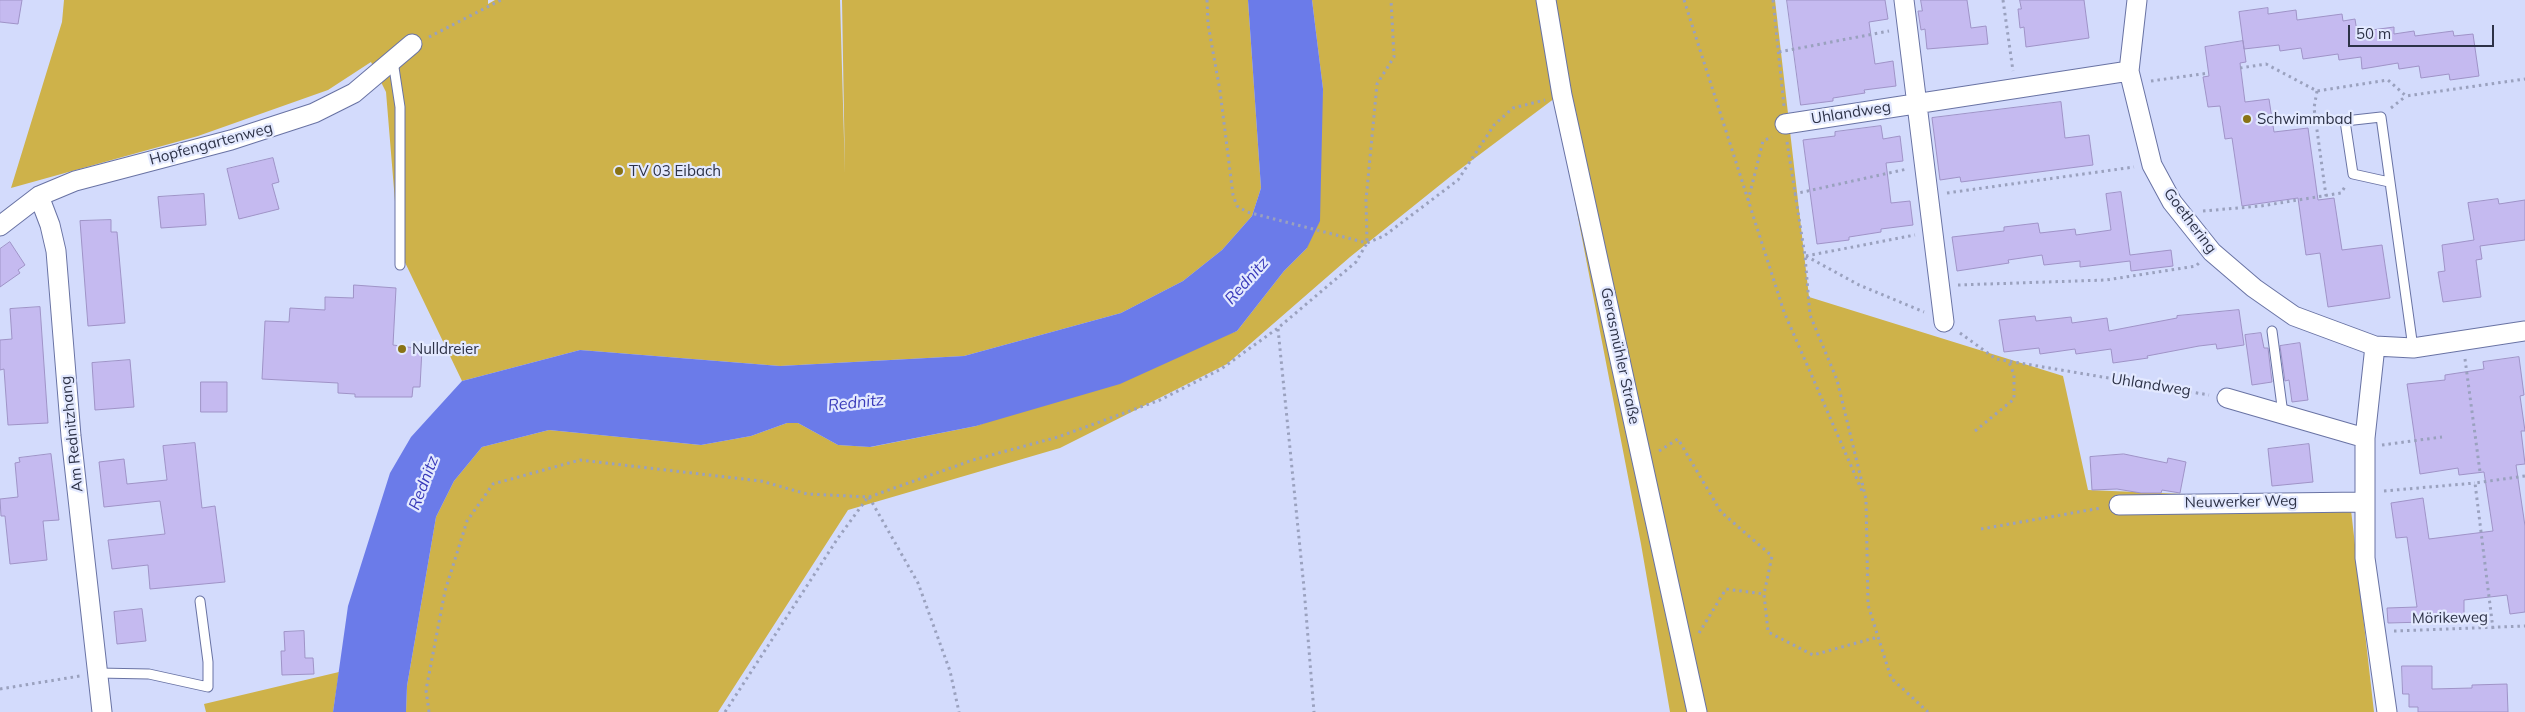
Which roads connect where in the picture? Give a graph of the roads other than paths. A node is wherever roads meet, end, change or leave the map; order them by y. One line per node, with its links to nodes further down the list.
1 (1546, 0): 26 (street, Gerasmühler Straße)
2 (1904, 0): 7 (street)
3 (2137, 0): 6 (street, Goethering)
4 (412, 44): 5 (street, Hopfengartenweg)
5 (393, 61): 10 (street, Hopfengartenweg); 12 (lane)
6 (2130, 78): 7 (street, Uhlandweg); 16 (street, Goethering)
7 (1917, 103): 8 (street, Uhlandweg); 13 (street)
8 (1782, 129)
9 (2389, 182): 9 (lane); 17 (lane)
10 (39, 196): 11 (street, Hopfengartenweg); 24 (street, Am Rednitzhang)
11 (0, 226)
12 (400, 265)
13 (1944, 322)
14 (2272, 331): 19 (lane)
15 (2525, 331): 17 (street, Goethering)
16 (2375, 346): 17 (street, Goethering); 20 (street)
17 (2413, 348)
18 (2227, 398): 19 (street)
19 (2283, 414): 20 (street)
20 (2364, 441): 21 (street)
21 (2363, 497): 22 (street, Neuwerker Weg); 27 (street)
22 (2119, 504)
23 (200, 601): 24 (lane)
24 (98, 673): 25 (street, Am Rednitzhang)
25 (102, 712)
26 (1698, 712)
27 (2387, 712)

